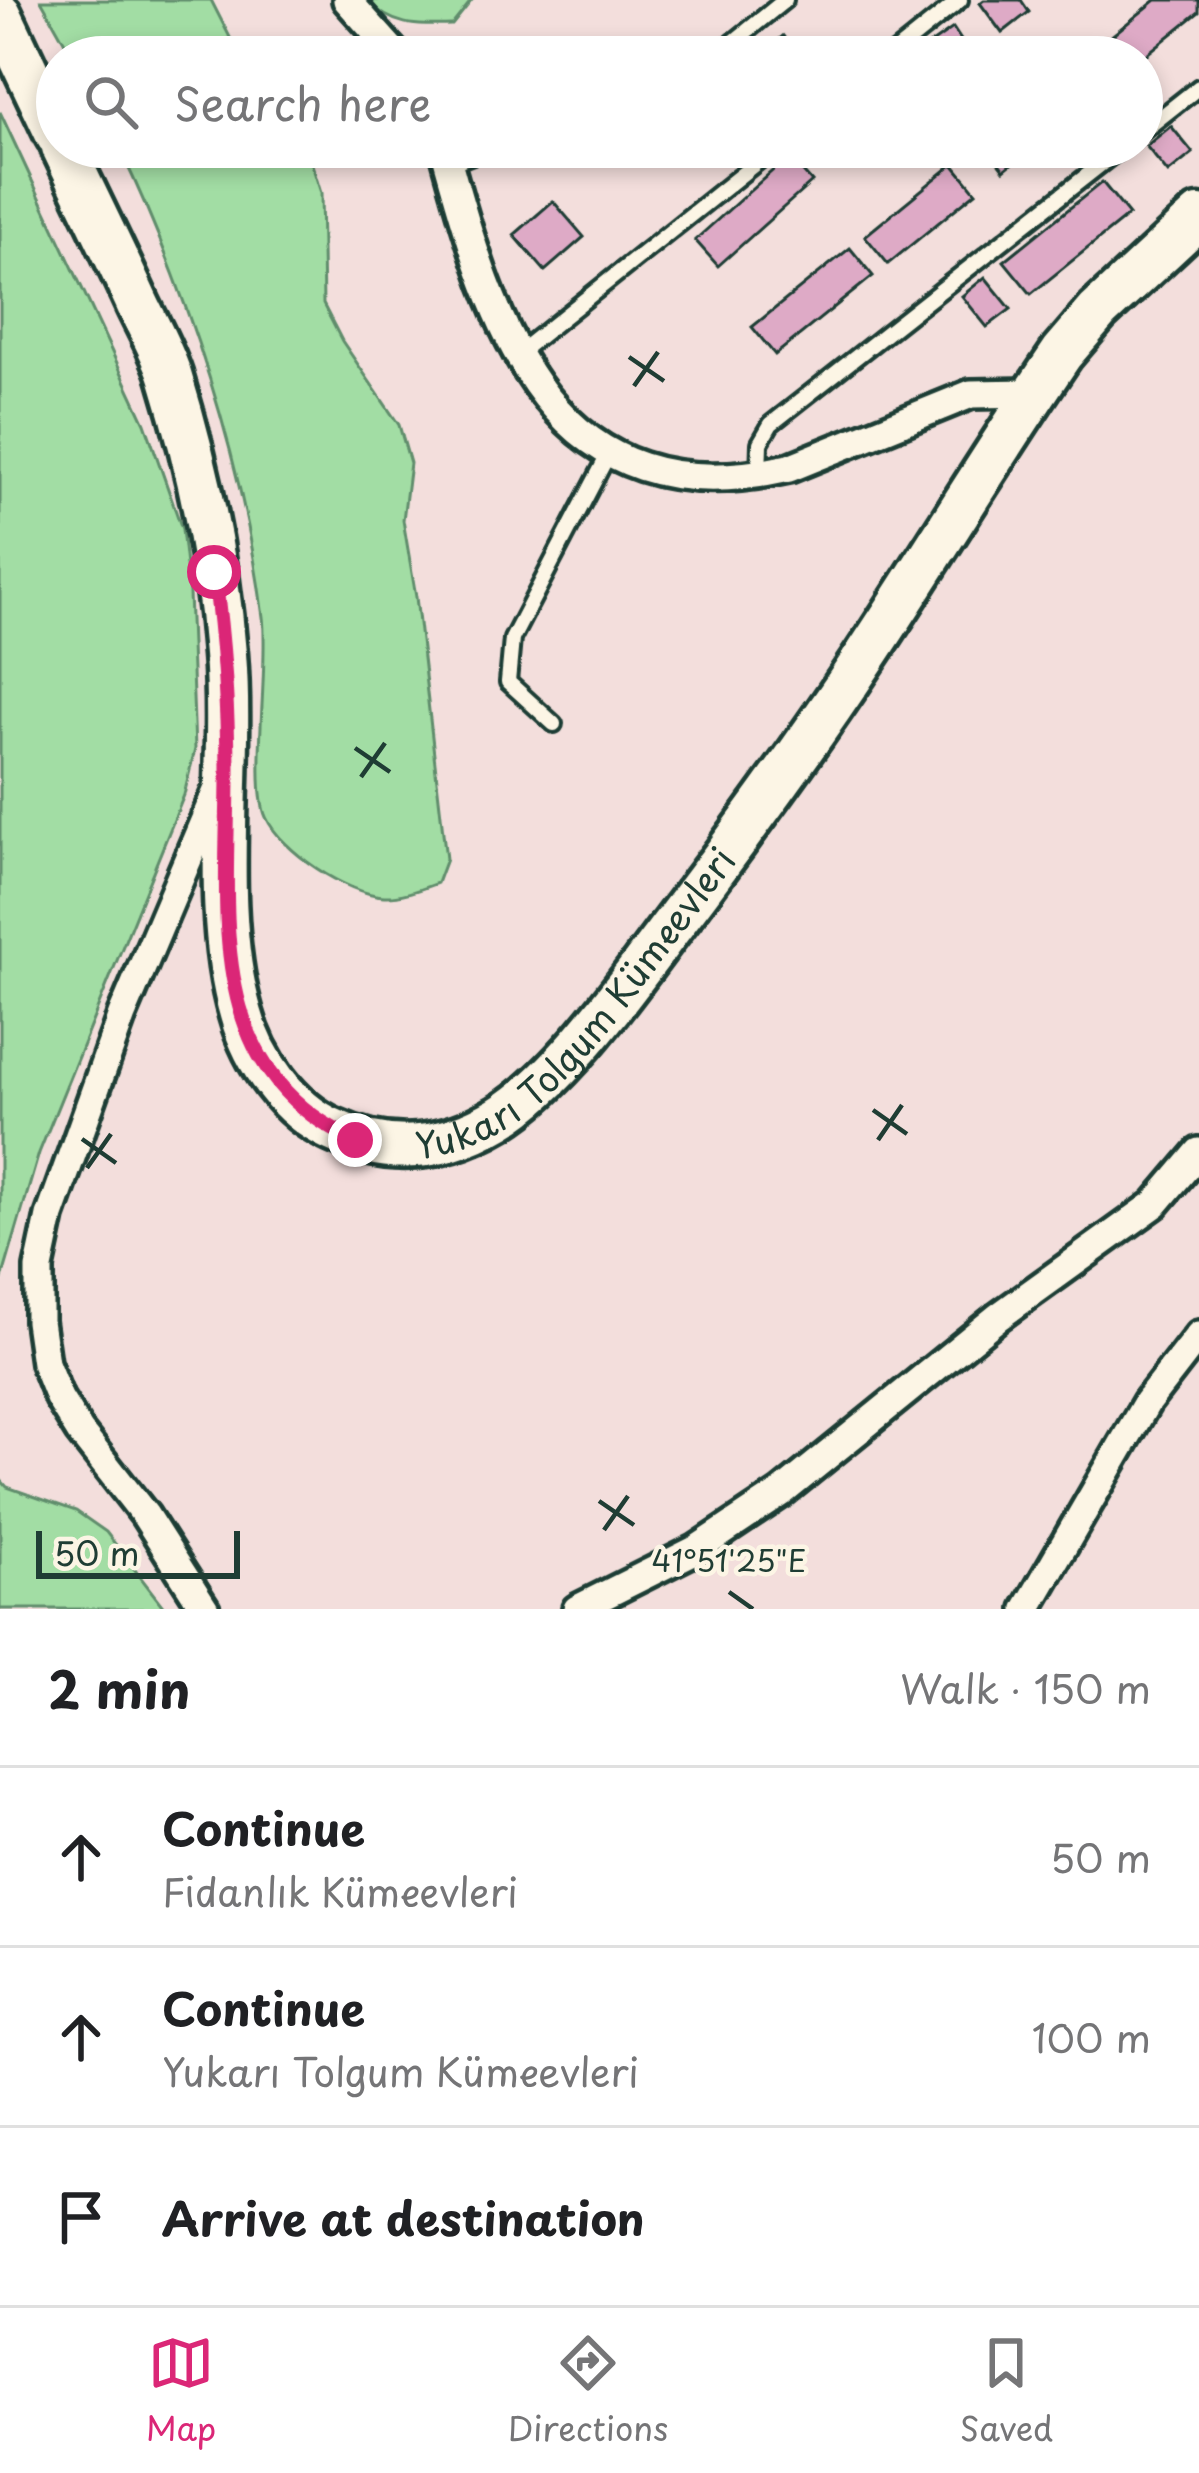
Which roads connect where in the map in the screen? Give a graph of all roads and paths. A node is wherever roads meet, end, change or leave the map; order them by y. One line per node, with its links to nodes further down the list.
1 (346, 0): 5 (street)
2 (784, 0): 6 (lane)
3 (960, 0): 7 (lane)
4 (0, 14): 9 (main road)
5 (379, 36)
6 (740, 36)
7 (915, 36)
8 (1199, 87): 10 (lane)
9 (36, 90)
10 (1163, 115)
11 (73, 168): 21 (main road, Yukarı Tolgum Kümeevleri)
12 (450, 168): 16 (street)
13 (750, 168): 16 (lane)
14 (1096, 168): 19 (lane)
15 (1199, 218): 17 (main road, Yukarı Tolgum Kümeevleri)
16 (517, 353): 18 (street)
17 (1035, 393): 19 (street); 21 (main road, Yukarı Tolgum Kümeevleri)
18 (609, 453): 19 (street); 20 (lane)
19 (759, 475)
20 (554, 724)
21 (228, 766): 25 (street)
22 (1199, 1152): 24 (street)
23 (1199, 1334): 26 (street)
24 (584, 1607)
25 (205, 1609)
26 (1027, 1609)

